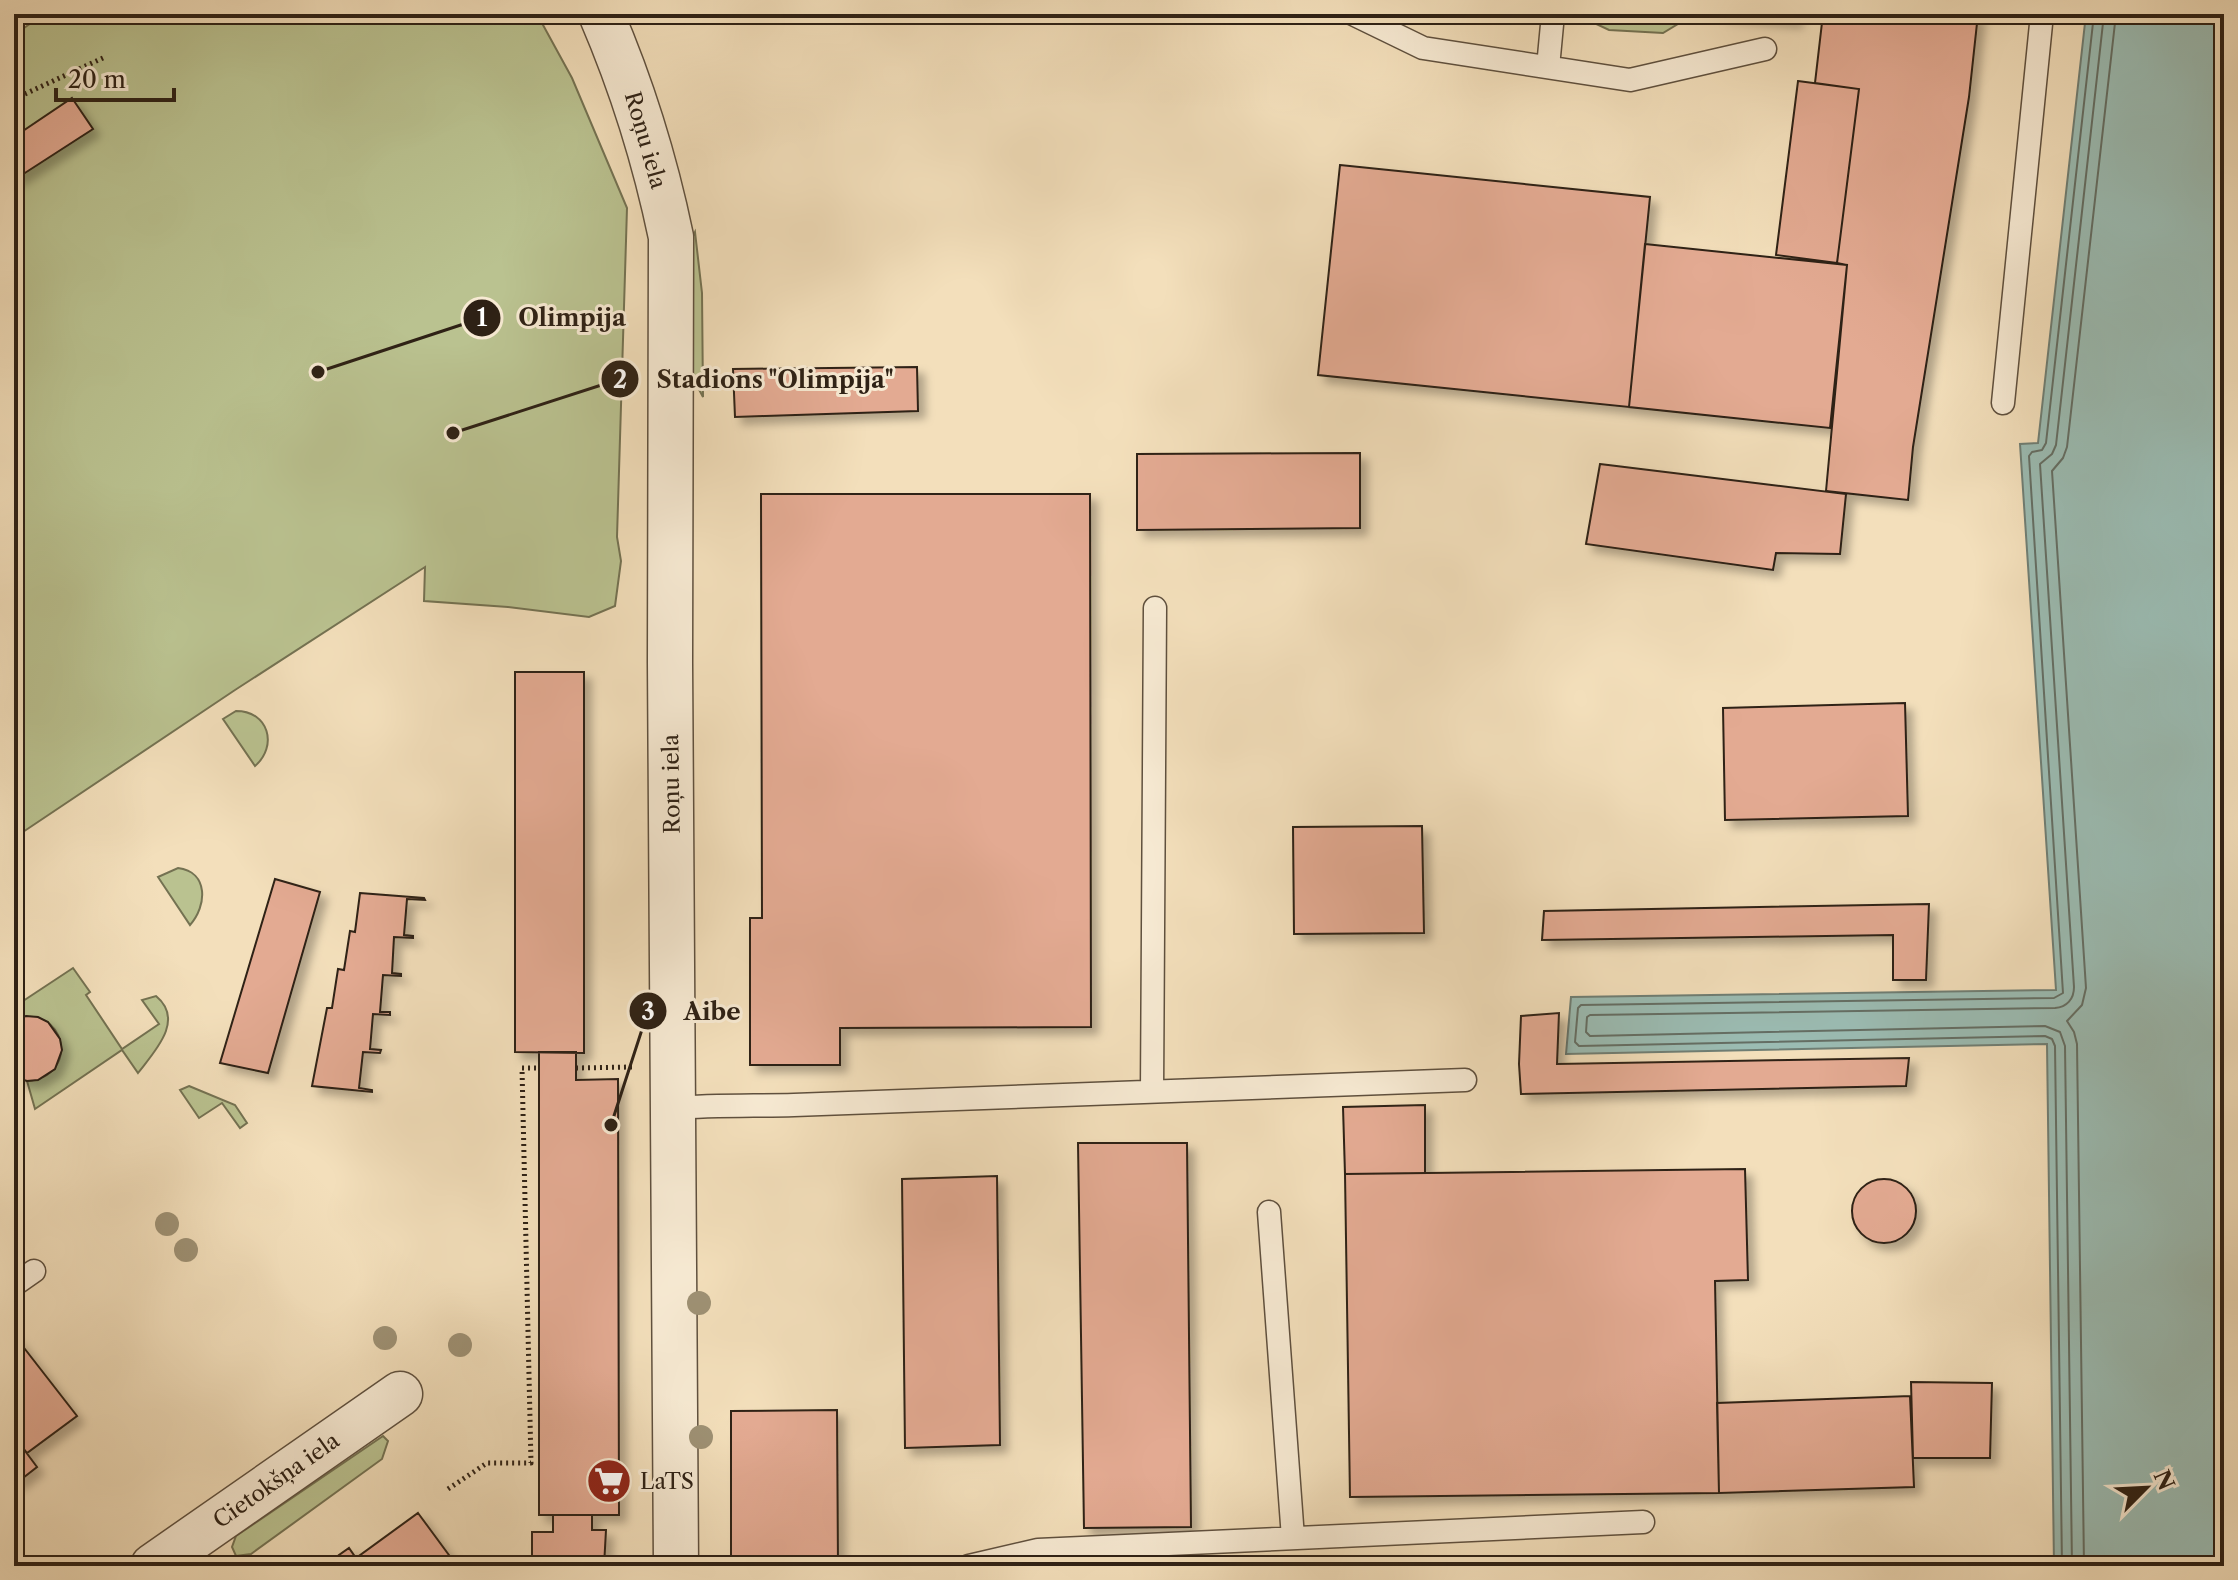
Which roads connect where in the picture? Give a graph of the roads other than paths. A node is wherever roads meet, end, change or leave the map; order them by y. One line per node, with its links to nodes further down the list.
1 (601, 14): 11 (street, Roņu iela)
2 (1353, 14): 6 (lane)
3 (1553, 14): 6 (lane)
4 (2042, 14): 7 (lane)
5 (1765, 49): 6 (lane)
6 (1548, 67)
7 (2003, 403)
8 (1155, 608): 10 (lane)
9 (1465, 1080): 10 (lane)
10 (1152, 1091): 11 (lane)
11 (674, 1108): 19 (street, Roņu iela)
12 (1269, 1212): 17 (lane)
13 (34, 1271): 14 (lane)
14 (14, 1285)
15 (400, 1394): 18 (street, Cietokšņa iela)
16 (1643, 1522): 17 (lane)
17 (1293, 1538): 20 (lane)
18 (153, 1566)
19 (676, 1566)
20 (969, 1566)

